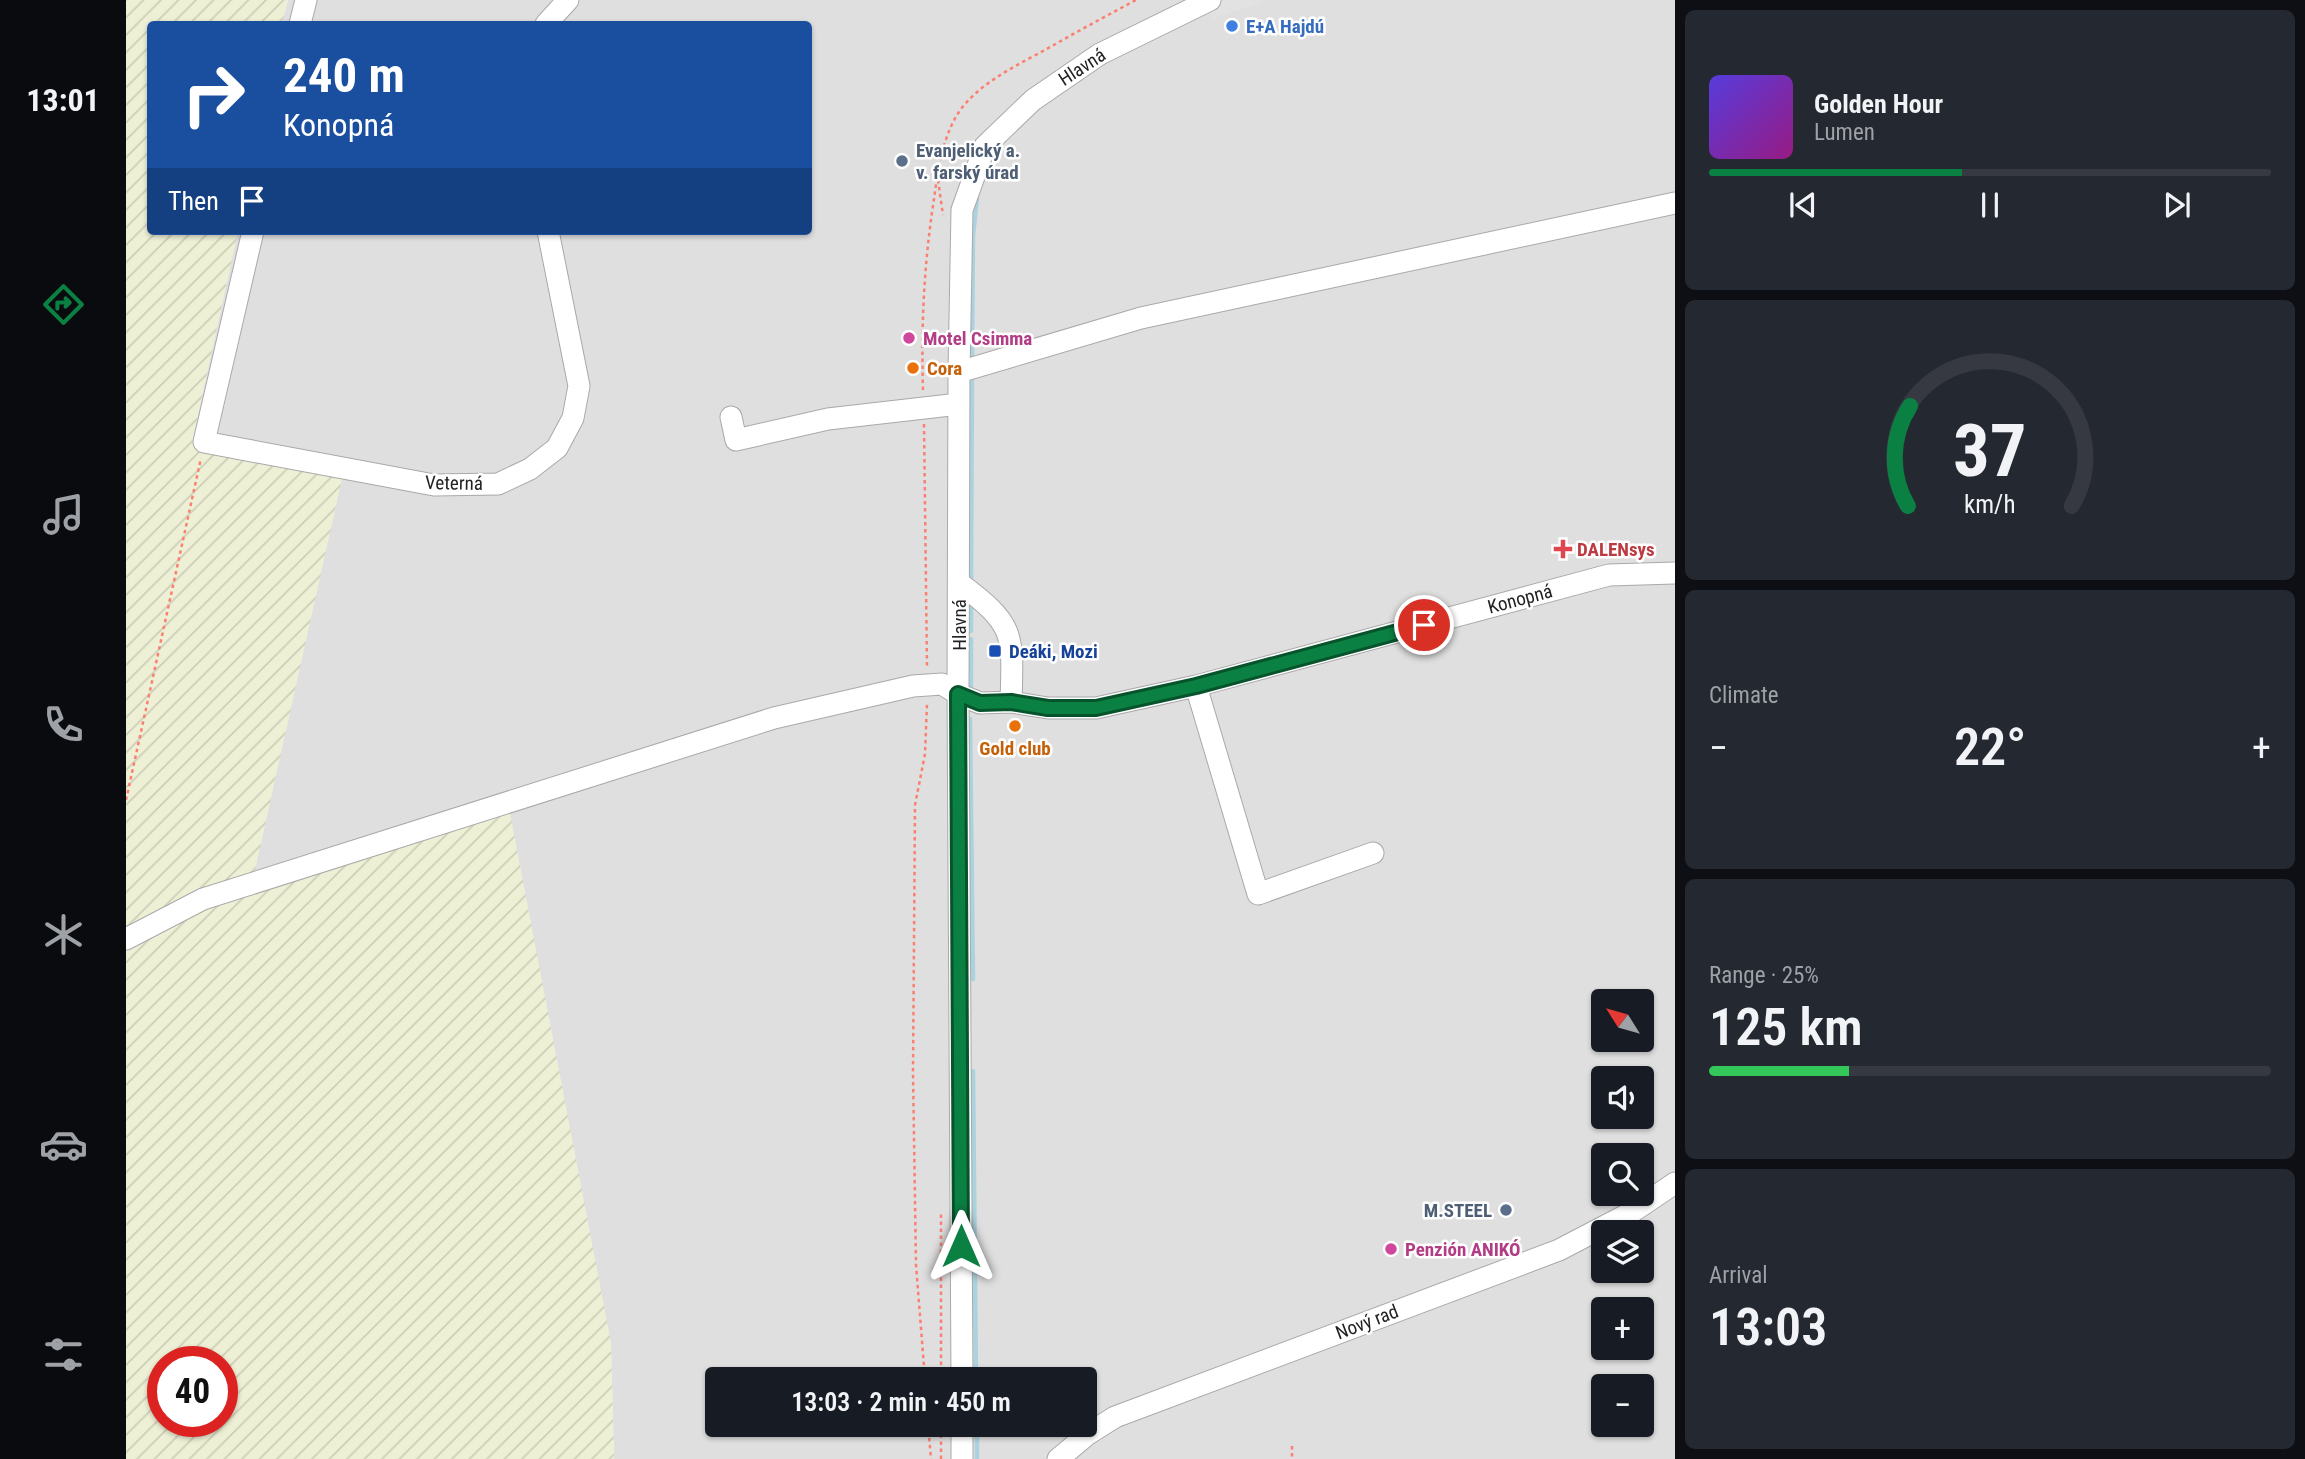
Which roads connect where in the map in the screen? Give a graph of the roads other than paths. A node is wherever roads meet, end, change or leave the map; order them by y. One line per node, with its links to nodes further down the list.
1 (306, 0): 4 (street)
2 (568, 0): 5 (street)
3 (1210, 0): 9 (street, Hlavná)
4 (301, 21)
5 (549, 21)
6 (1675, 202): 9 (street)
7 (252, 235): 8 (street, Veterná)
8 (549, 235)
9 (959, 372): 10 (street, Hlavná)
10 (959, 404): 11 (street); 13 (street, Hlavná)
11 (731, 417)
12 (1675, 573): 14 (street, Konopná)
13 (958, 583): 15 (street, Hlavná); 16 (street)
14 (1196, 686): 16 (street, Konopná); 17 (street)
15 (958, 694): 16 (street, Konopná); 18 (street, Konopná); 20 (street, Hlavná)
16 (1011, 702)
17 (1373, 853)
18 (126, 939)
19 (1675, 1183): 23 (street, Nový rad)
20 (962, 1367)
21 (962, 1437): 22 (street)
22 (962, 1459)
23 (1058, 1459)

